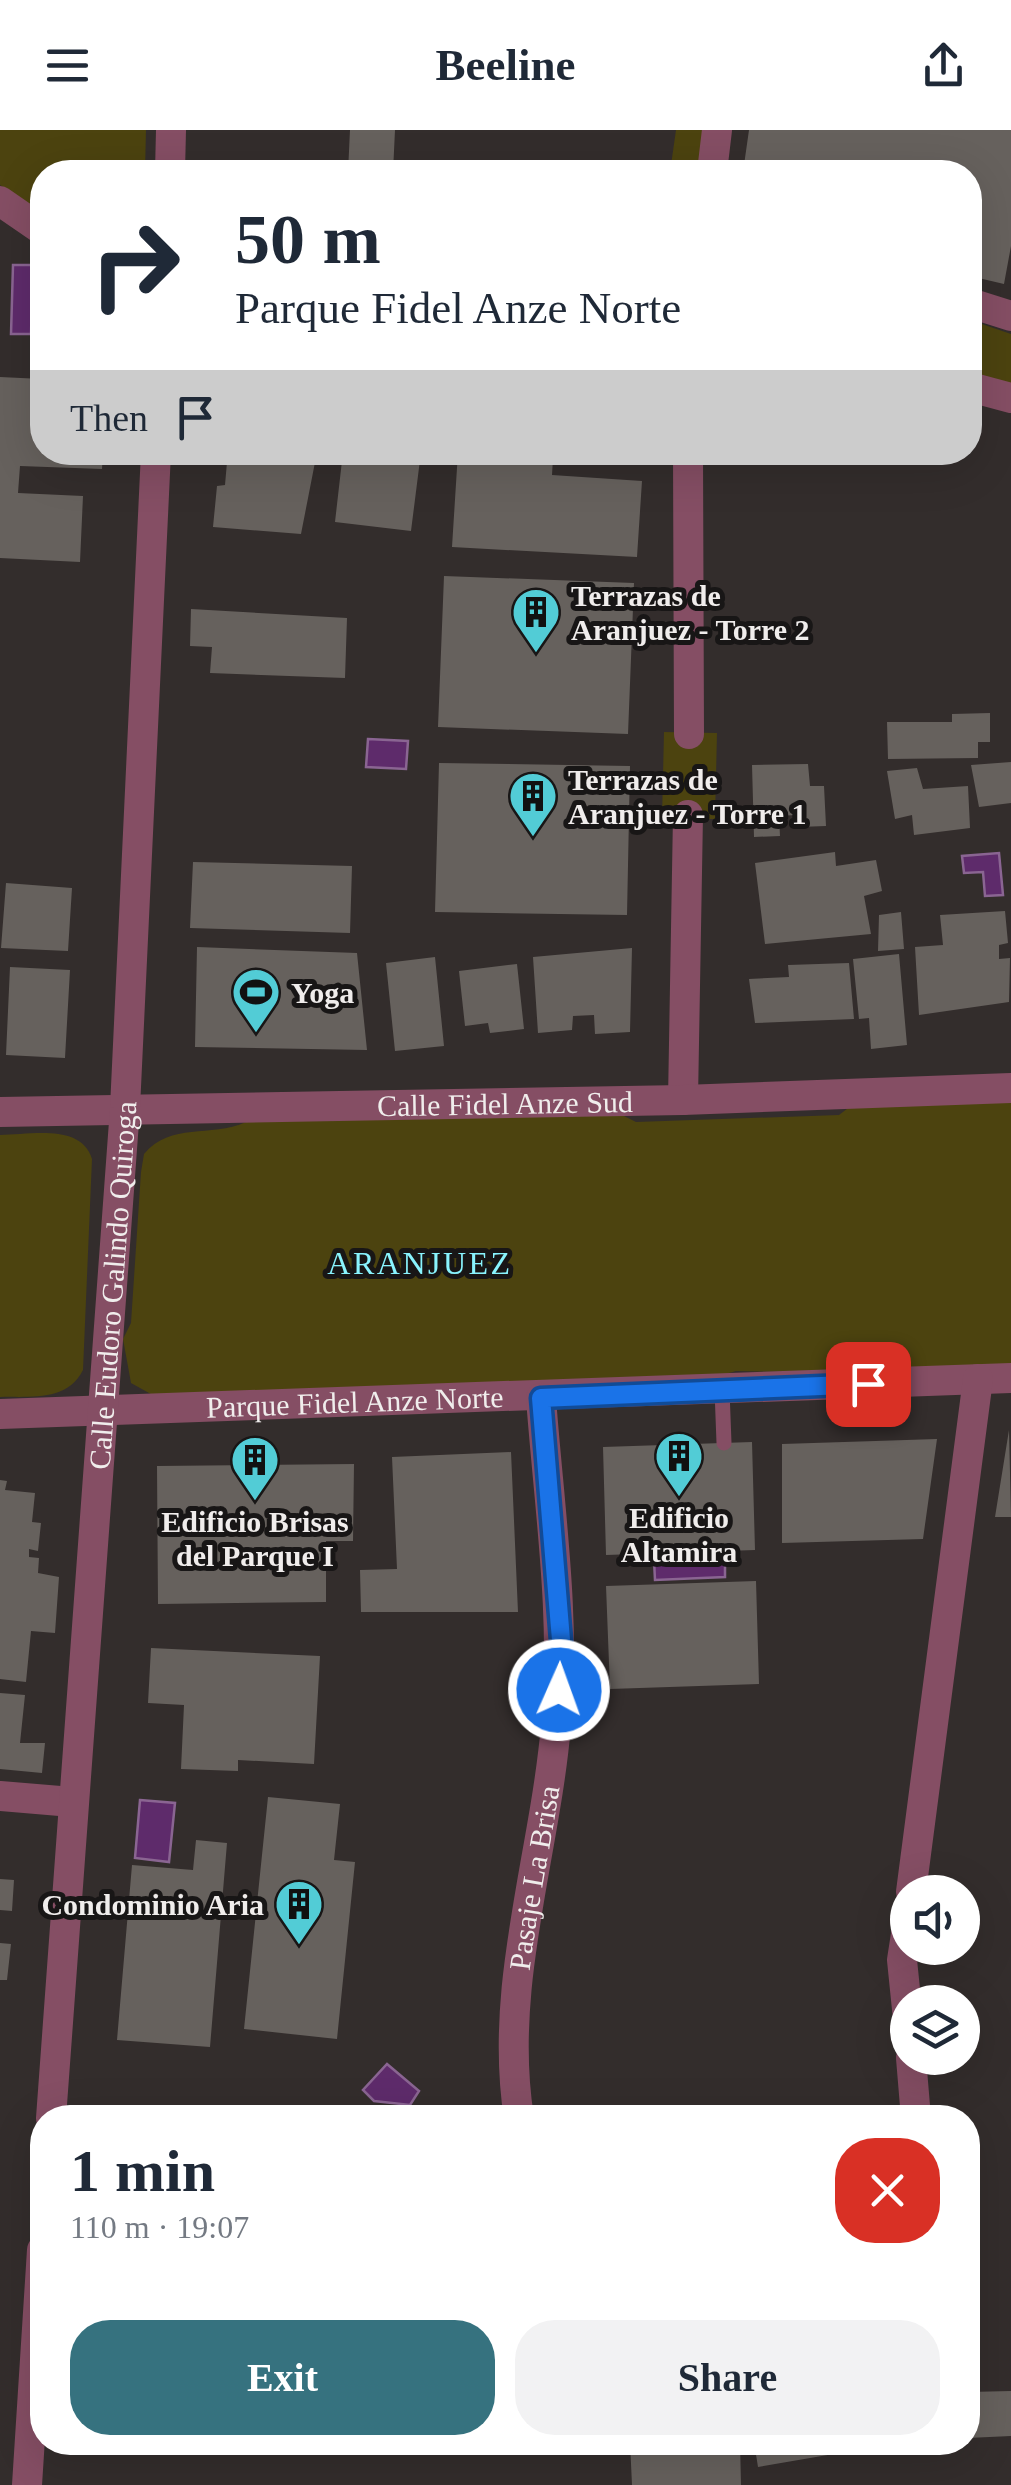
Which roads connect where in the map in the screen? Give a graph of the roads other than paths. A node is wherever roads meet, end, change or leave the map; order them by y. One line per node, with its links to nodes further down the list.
1 (171, 130): 3 (street)
2 (717, 130): 4 (street)
3 (170, 160)
4 (713, 160)
5 (0, 201): 6 (street)
6 (30, 222)
7 (982, 307): 8 (street)
8 (1011, 316)
9 (982, 390): 10 (street)
10 (1011, 398)
11 (155, 465): 17 (street, Calle Eudoro Galindo Quiroga)
12 (688, 465): 13 (street)
13 (689, 734)
14 (688, 815): 16 (street)
15 (1011, 1088): 16 (street, Calle Fidel Anze Sud)
16 (683, 1100): 17 (street, Calle Fidel Anze Sud)
17 (125, 1108): 18 (street, Calle Fidel Anze Sud); 23 (street, Calle Eudoro Galindo Quiroga)
18 (0, 1112)
19 (1011, 1378): 20 (street, Parque Fidel Anze Norte)
20 (978, 1379): 21 (street, Parque Fidel Anze Norte); 28 (street)
21 (722, 1390): 22 (street, Parque Fidel Anze Norte); 25 (lane)
22 (541, 1398): 23 (street, Parque Fidel Anze Norte); 31 (street, Pasaje La Brisa)
23 (106, 1412): 24 (street, Parque Fidel Anze Norte); 27 (street, Calle Eudoro Galindo Quiroga)
24 (0, 1414)
25 (724, 1443)
26 (0, 1796): 27 (street)
27 (72, 1802): 30 (street, Calle Eudoro Galindo Quiroga)
28 (913, 1875)
29 (912, 2075): 32 (street)
30 (52, 2105)
31 (517, 2105)
32 (915, 2105)
33 (30, 2438): 34 (street)
34 (27, 2485)

